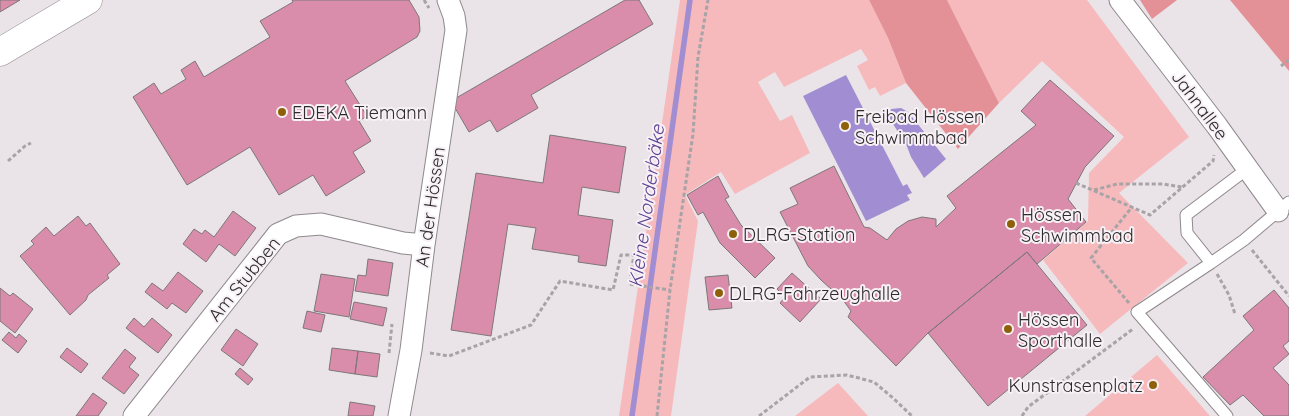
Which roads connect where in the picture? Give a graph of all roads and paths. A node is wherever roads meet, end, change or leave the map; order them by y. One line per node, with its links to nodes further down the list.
1 (88, 0): 5 (street)
2 (448, 0): 18 (street, An der Hössen)
3 (708, 0): 20 (path)
4 (1120, 0): 11 (street, Jahnallee)
5 (0, 52)
6 (1289, 60): 7 (path)
7 (1281, 66)
8 (31, 143): 10 (path)
9 (1210, 149): 13 (path)
10 (8, 161)
11 (1247, 169): 16 (street, Jahnallee); 19 (lane)
12 (1076, 183): 14 (path)
13 (1182, 187): 14 (path); 15 (path)
14 (1094, 190): 15 (path)
15 (1132, 207): 23 (path)
16 (1284, 207): 17 (lane)
17 (1244, 240): 19 (lane); 21 (path)
18 (424, 245): 24 (street, An der Hössen); 25 (street, Am Stubben)
19 (1211, 263): 22 (path); 23 (lane)
20 (670, 290): 24 (path); 27 (path)
21 (1289, 296)
22 (1235, 314)
23 (1140, 316): 30 (path); 31 (lane)
24 (411, 350): 26 (street, An der Hössen)
25 (134, 416)
26 (399, 416)
27 (657, 416)
28 (758, 416): 29 (path)
29 (912, 416)
30 (1022, 416)
31 (1228, 416)

